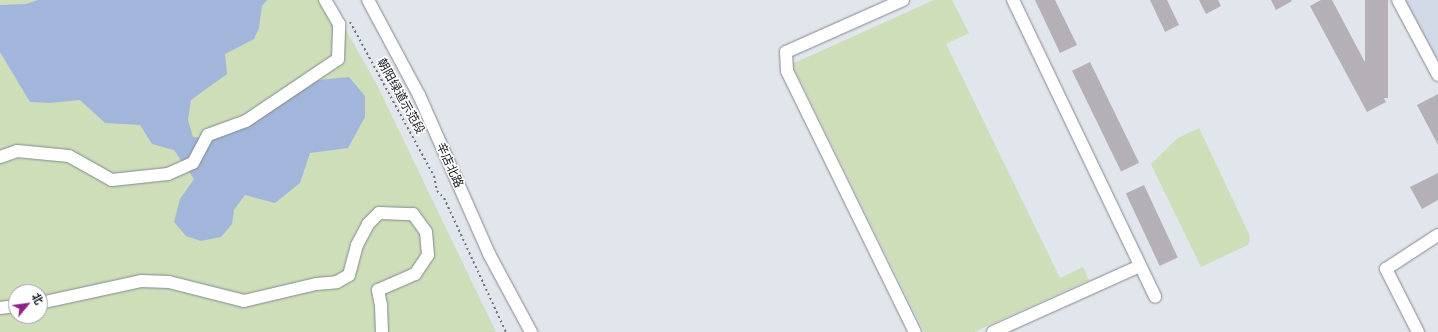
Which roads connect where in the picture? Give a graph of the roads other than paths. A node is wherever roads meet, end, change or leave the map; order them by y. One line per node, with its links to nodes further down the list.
1 (325, 0): 7 (street)
2 (368, 0): 13 (street, 辛店北路)
3 (903, 0): 14 (street)
4 (1013, 0): 9 (street)
5 (1398, 0): 6 (street)
6 (1438, 75)
7 (0, 157)
8 (1438, 235): 16 (street)
9 (1140, 266): 10 (street); 15 (street)
10 (1155, 297)
11 (48, 301): 12 (street)
12 (382, 332)
13 (531, 332)
14 (915, 332)
15 (993, 332)
16 (1418, 332)

